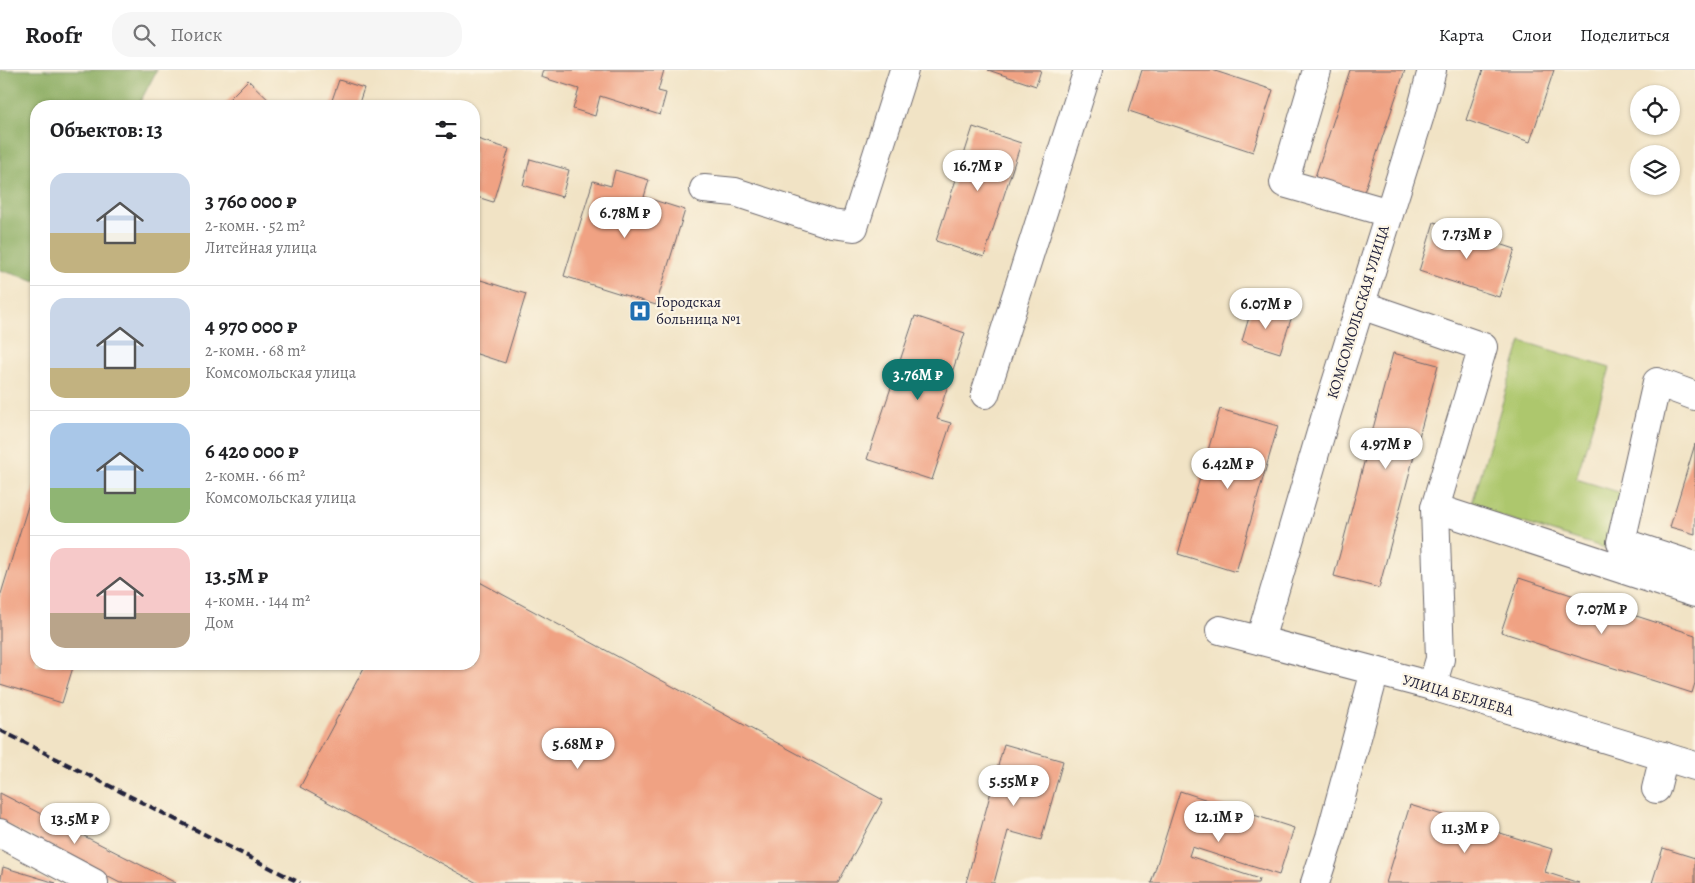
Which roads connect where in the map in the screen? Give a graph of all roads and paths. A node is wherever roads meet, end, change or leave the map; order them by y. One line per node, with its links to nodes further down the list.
1 (904, 70): 5 (street)
2 (1088, 70): 8 (street)
3 (1317, 70): 6 (street)
4 (1432, 70): 6 (street, КОМСОМОЛЬСКАЯ УЛИЦА)
5 (704, 189)
6 (1390, 213): 7 (street, КОМСОМОЛЬСКАЯ УЛИЦА)
7 (1361, 304): 10 (street); 14 (street, КОМСОМОЛЬСКАЯ УЛИЦА)
8 (985, 394)
9 (1695, 396): 11 (street)
10 (1435, 508): 12 (street); 16 (street)
11 (1695, 566)
12 (1695, 593)
13 (1220, 630): 14 (street, УЛИЦА БЕЛЯЕВА)
14 (1260, 640): 15 (street, УЛИЦА БЕЛЯЕВА)
15 (1375, 671): 16 (street, УЛИЦА БЕЛЯЕВА); 23 (street)
16 (1432, 686): 17 (street, УЛИЦА БЕЛЯЕВА)
17 (1664, 756): 18 (street, УЛИЦА БЕЛЯЕВА); 19 (street)
18 (1695, 766)
19 (1656, 789)
20 (0, 834): 21 (street)
21 (66, 876): 22 (street)
22 (94, 883)
23 (1314, 883)

